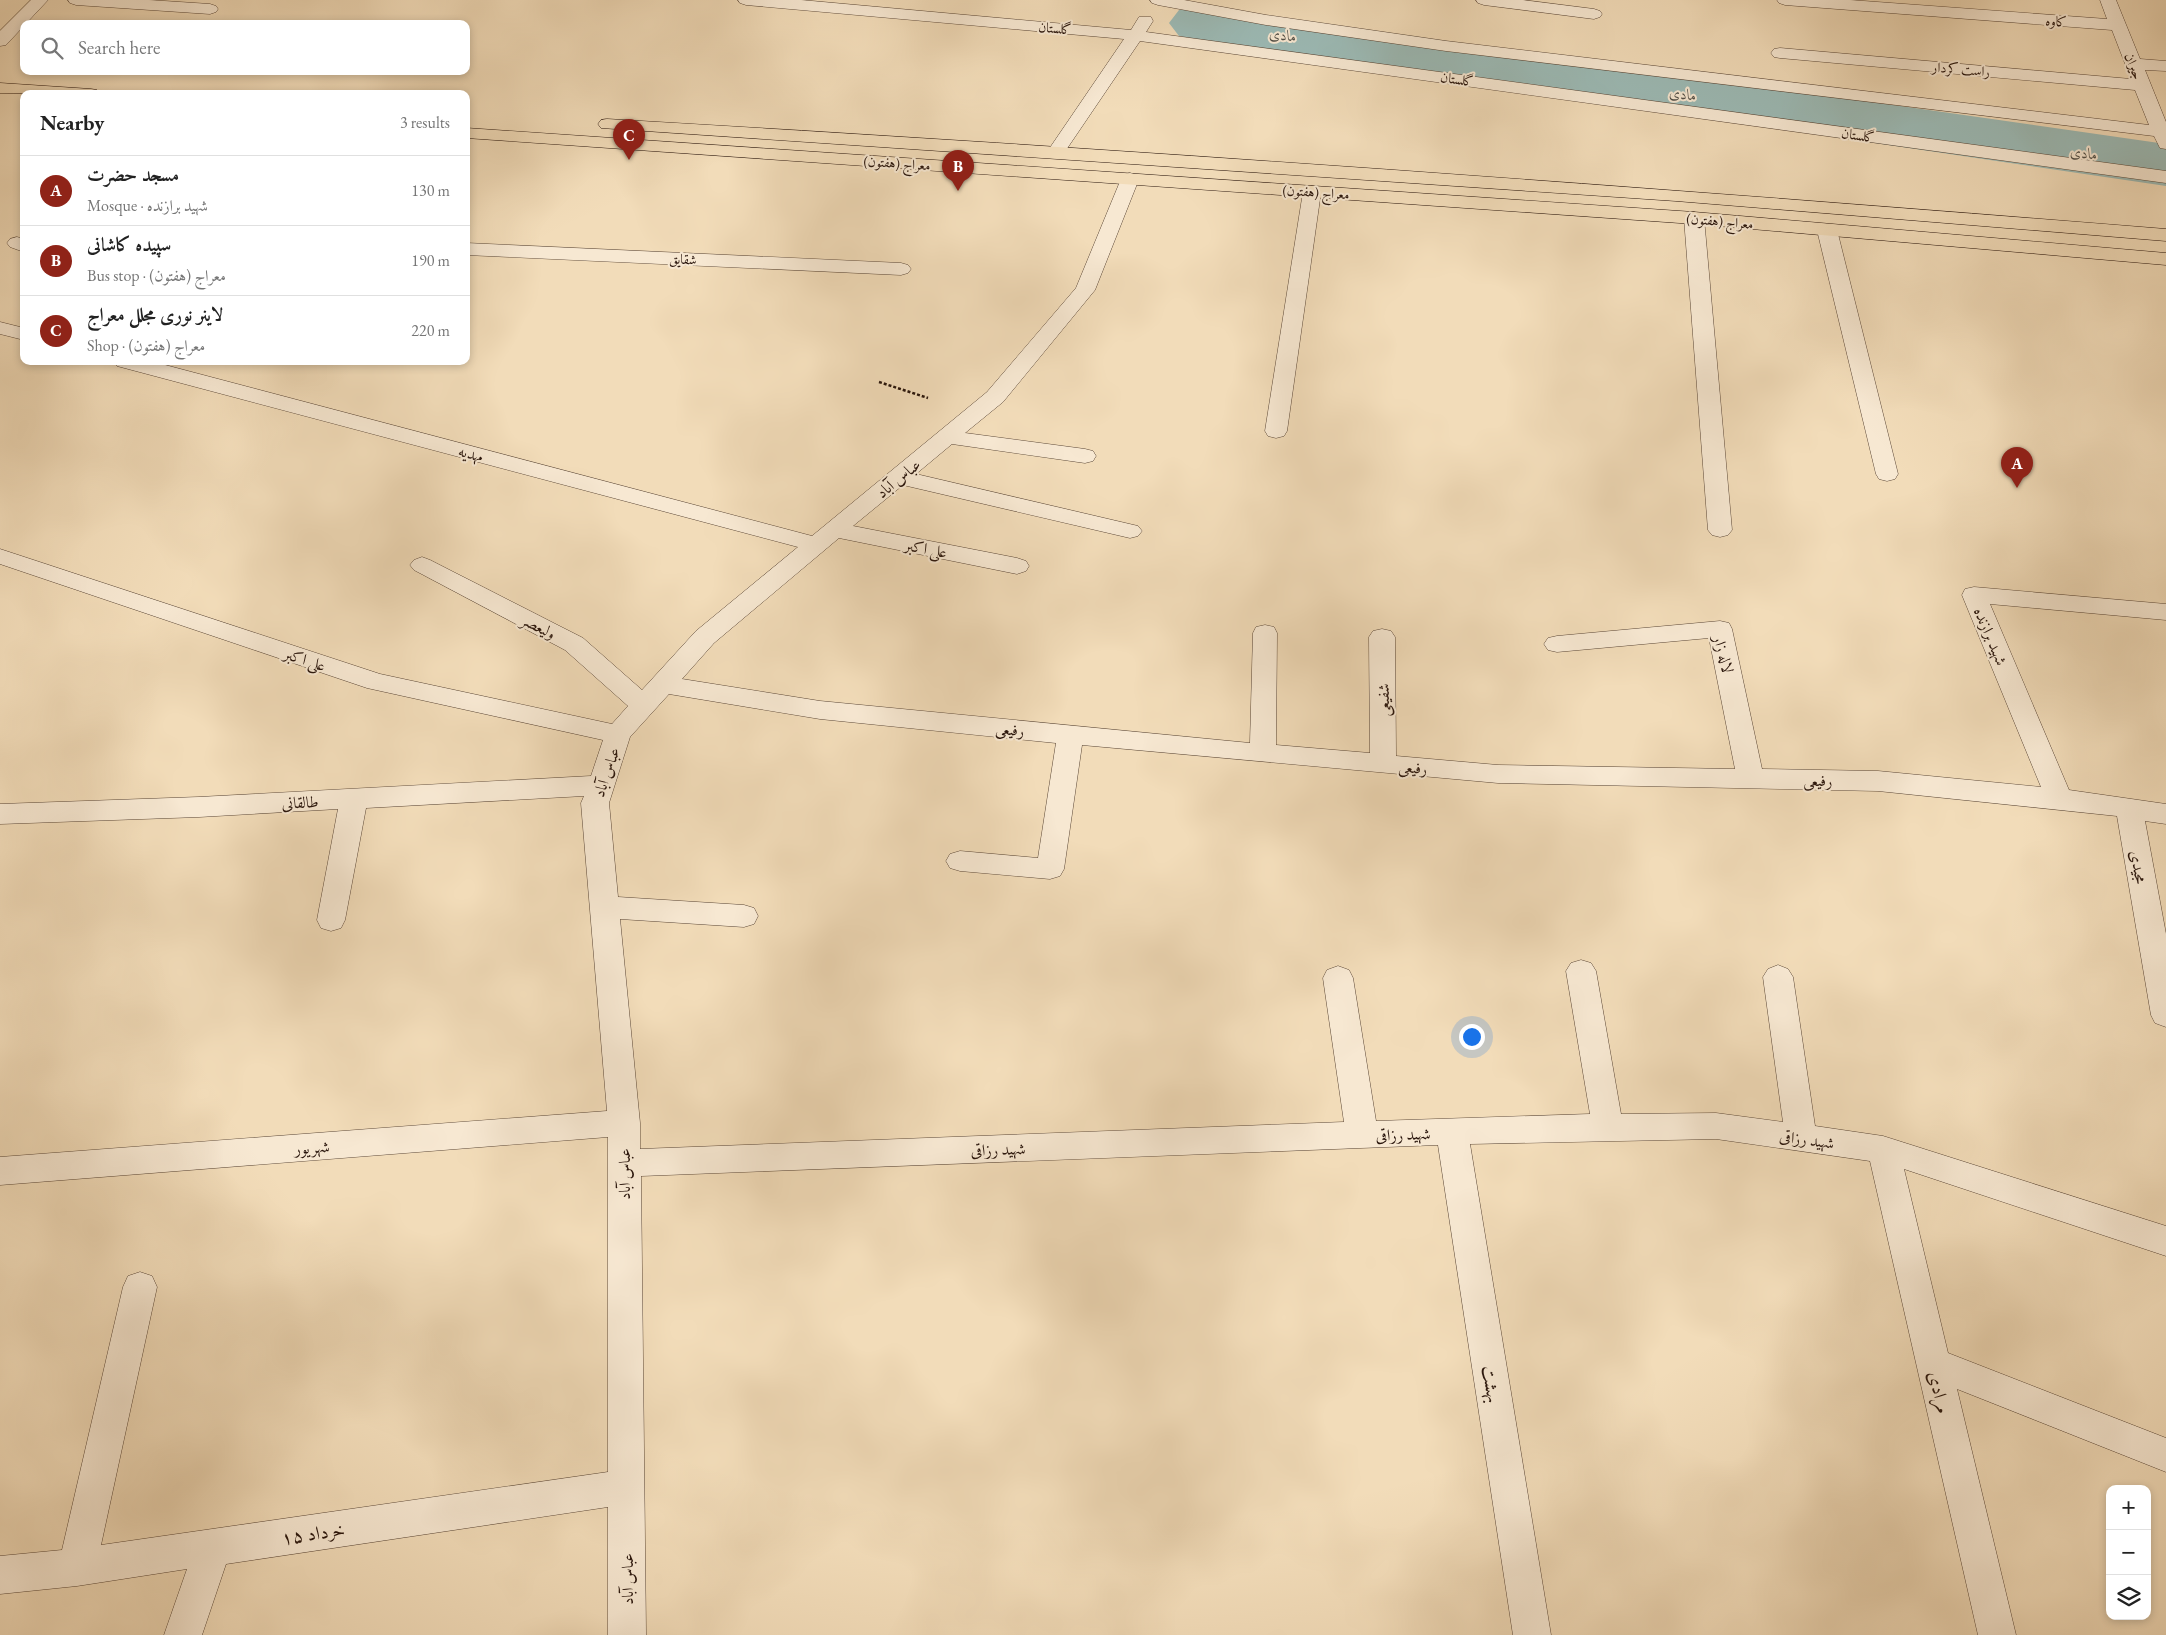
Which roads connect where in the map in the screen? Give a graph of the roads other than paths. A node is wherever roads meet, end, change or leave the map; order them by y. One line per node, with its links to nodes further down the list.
1 (40, 0): 10 (street)
2 (76, 0): 8 (street)
3 (746, 0): 13 (street, گلستان)
4 (1159, 0): 13 (street); 27 (street)
5 (1484, 0): 9 (street)
6 (1785, 0): 12 (street, کاوه)
7 (2108, 0): 12 (street, جیران)
8 (210, 9)
9 (1594, 14)
10 (20, 20)
11 (20, 20): 14 (street)
12 (2118, 25): 16 (street, جیران)
13 (1135, 35): 28 (street); 29 (street, گلستان)
14 (0, 41)
15 (1780, 53): 18 (street, راست کردار)
16 (2133, 64): 17 (street); 18 (street, جیران)
17 (2166, 66)
18 (2142, 85): 27 (street, جیران)
19 (0, 88): 20 (main road)
20 (20, 90)
21 (0, 103): 22 (main road)
22 (20, 105)
23 (470, 116): 24 (main road)
24 (505, 118)
25 (594, 123): 28 (main road, معراج (هفتون))
26 (470, 133): 30 (main road, معراج (هفتون))
27 (2164, 136)
28 (1056, 152): 34 (main road, معراج (هفتون))
29 (2166, 177)
30 (1130, 179): 31 (main road, معراج (هفتون)); 42 (street, عباس آباد)
31 (1312, 192): 32 (main road, معراج (هفتون)); 41 (street)
32 (1694, 218): 33 (main road, معراج (هفتون)); 46 (street)
33 (1827, 230): 36 (main road, معراج (هفتون)); 44 (street)
34 (2166, 235)
35 (470, 249): 37 (street, شقایق)
36 (2166, 260)
37 (901, 269)
38 (0, 328): 39 (street)
39 (20, 333)
40 (147, 365): 48 (street, مهدیه)
41 (1276, 432)
42 (948, 437): 43 (street); 45 (street, عباس آباد)
43 (1085, 456)
44 (1887, 474)
45 (898, 477): 47 (street); 48 (street, عباس آباد)
46 (1720, 530)
47 (1130, 531)
48 (826, 538): 51 (street, علی اکبر); 56 (street, عباس آباد)
49 (0, 556): 58 (street, علی اکبر)
50 (422, 565): 57 (street, ولیعصر)
51 (1016, 566)
52 (2166, 612): 65 (street, شهید برازنده)
53 (1265, 633): 60 (street)
54 (1382, 637): 61 (street, شفیعی)
55 (1557, 644): 62 (street, لاله زار)
56 (663, 684): 57 (street, عباس آباد); 59 (street, رفیعی)
57 (644, 706): 58 (street, عباس آباد)
58 (618, 734): 63 (street, عباس آباد)
59 (1070, 735): 60 (street, رفیعی); 69 (street)
60 (1263, 753): 61 (street, رفیعی)
61 (1383, 764): 62 (street, رفیعی)
62 (1751, 779): 65 (street, رفیعی)
63 (601, 785): 64 (street, طالقانی); 70 (street, عباس آباد)
64 (354, 799): 67 (street, طالقانی); 72 (street)
65 (2059, 799): 66 (street, رفیعی)
66 (2129, 808): 68 (street, رفیعی); 76 (street, مجیدی)
67 (0, 814)
68 (2166, 814)
69 (960, 861)
70 (605, 907): 71 (street); 77 (street, عباس آباد)
71 (744, 916)
72 (331, 920)
73 (1582, 971): 78 (street)
74 (1778, 977): 81 (street)
75 (1338, 978): 80 (street)
76 (2166, 1015)
77 (624, 1123): 83 (street, عباس آباد); 84 (street, شهریور)
78 (1608, 1128): 79 (street, شهید رزاقی); 81 (street, شهید رزاقی)
79 (1452, 1132): 80 (street, شهید رزاقی); 95 (street, بهشت)
80 (1362, 1135): 83 (street, شهید رزاقی)
81 (1801, 1138): 82 (street, شهید رزاقی)
82 (1883, 1149): 85 (street, شهید رزاقی); 87 (street, مرادی)
83 (624, 1163): 89 (street, عباس آباد)
84 (0, 1171)
85 (2166, 1241)
86 (140, 1287): 91 (street)
87 (1933, 1364): 88 (street); 96 (street, مرادی)
88 (2166, 1455)
89 (626, 1487): 90 (street, ۱۵ خرداد); 94 (street, عباس آباد)
90 (213, 1548): 91 (street, ۱۵ خرداد); 93 (street)
91 (77, 1568): 92 (street, ۱۵ خرداد)
92 (0, 1575)
93 (183, 1635)
94 (627, 1635)
95 (1532, 1635)
96 (1997, 1635)

